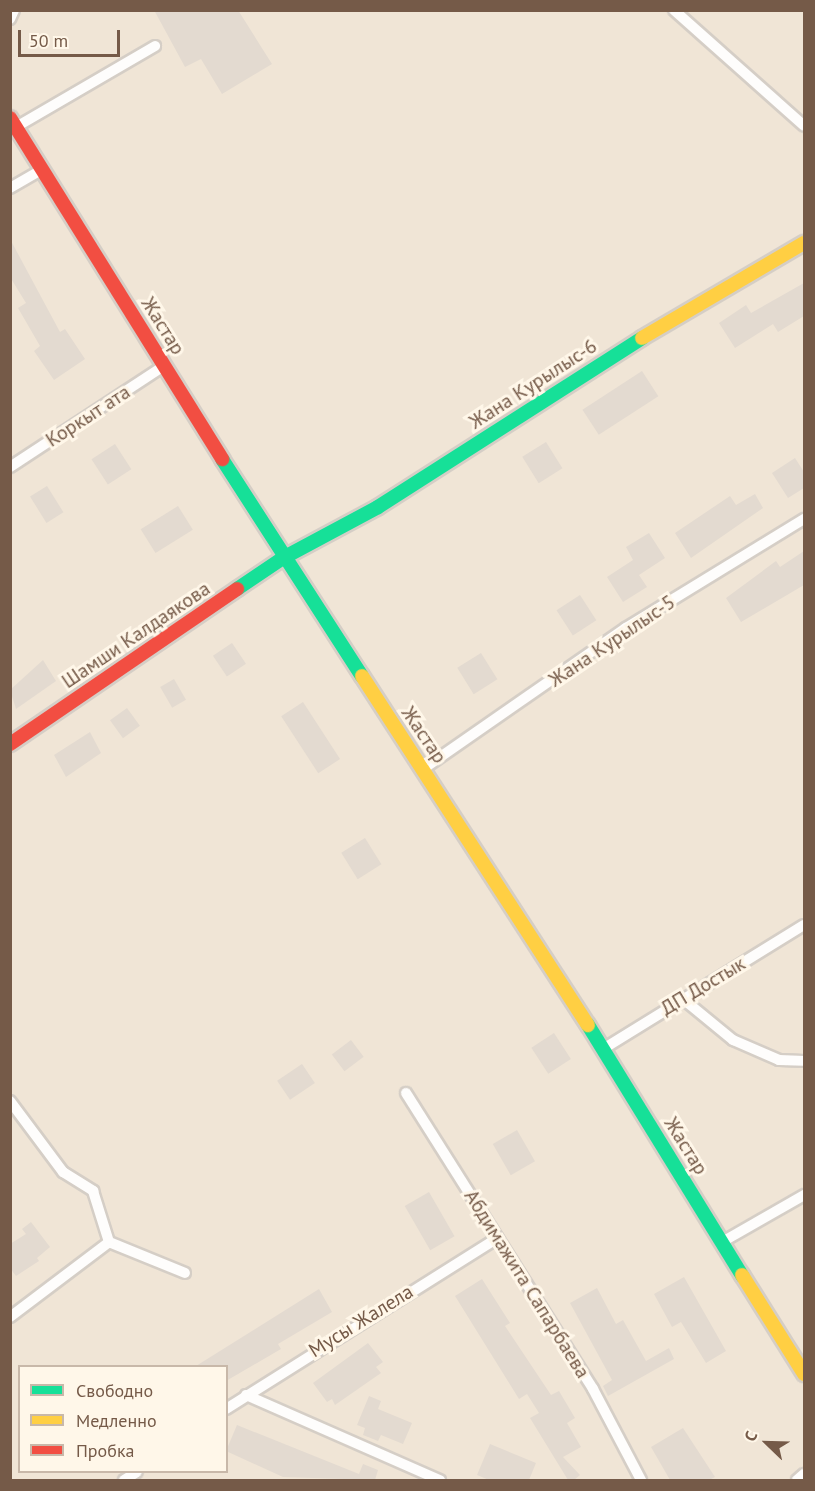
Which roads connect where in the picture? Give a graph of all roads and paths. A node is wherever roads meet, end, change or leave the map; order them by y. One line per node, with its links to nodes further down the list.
1 (14, 10): 3 (street)
2 (674, 10): 6 (street)
3 (10, 19)
4 (155, 46): 5 (street)
5 (13, 123): 7 (street, Жастар)
6 (804, 126)
7 (41, 170): 8 (street); 10 (street, Жастар)
8 (10, 188)
9 (804, 243): 13 (street, Жана Курылыс-6)
10 (165, 366): 11 (street, Коркыт ата); 13 (street, Жастар)
11 (10, 467)
12 (804, 519): 15 (street, Жана Курылыс-5)
13 (283, 558): 14 (street, Шамши Калдаякова); 15 (street, Жастар)
14 (10, 744)
15 (423, 769): 18 (street, Жастар)
16 (804, 925): 17 (street, ДП Достык)
17 (683, 999): 18 (street, ДП Достык); 19 (street)
18 (603, 1049): 25 (street, Жастар)
19 (804, 1061)
20 (406, 1093): 23 (street, Абдимажита Сапарбаева)
21 (10, 1101): 24 (street)
22 (804, 1195): 25 (street)
23 (498, 1238): 29 (street, Мусы Жалела); 33 (street, Абдимажита Сапарбаева)
24 (109, 1242): 26 (street); 27 (street)
25 (722, 1242): 28 (street, Жастар)
26 (185, 1274)
27 (10, 1317)
28 (804, 1374)
29 (246, 1395): 30 (street, Мусы Жалела); 32 (street)
30 (228, 1408)
31 (804, 1474): 34 (street)
32 (440, 1480)
33 (641, 1480)
34 (797, 1480)

